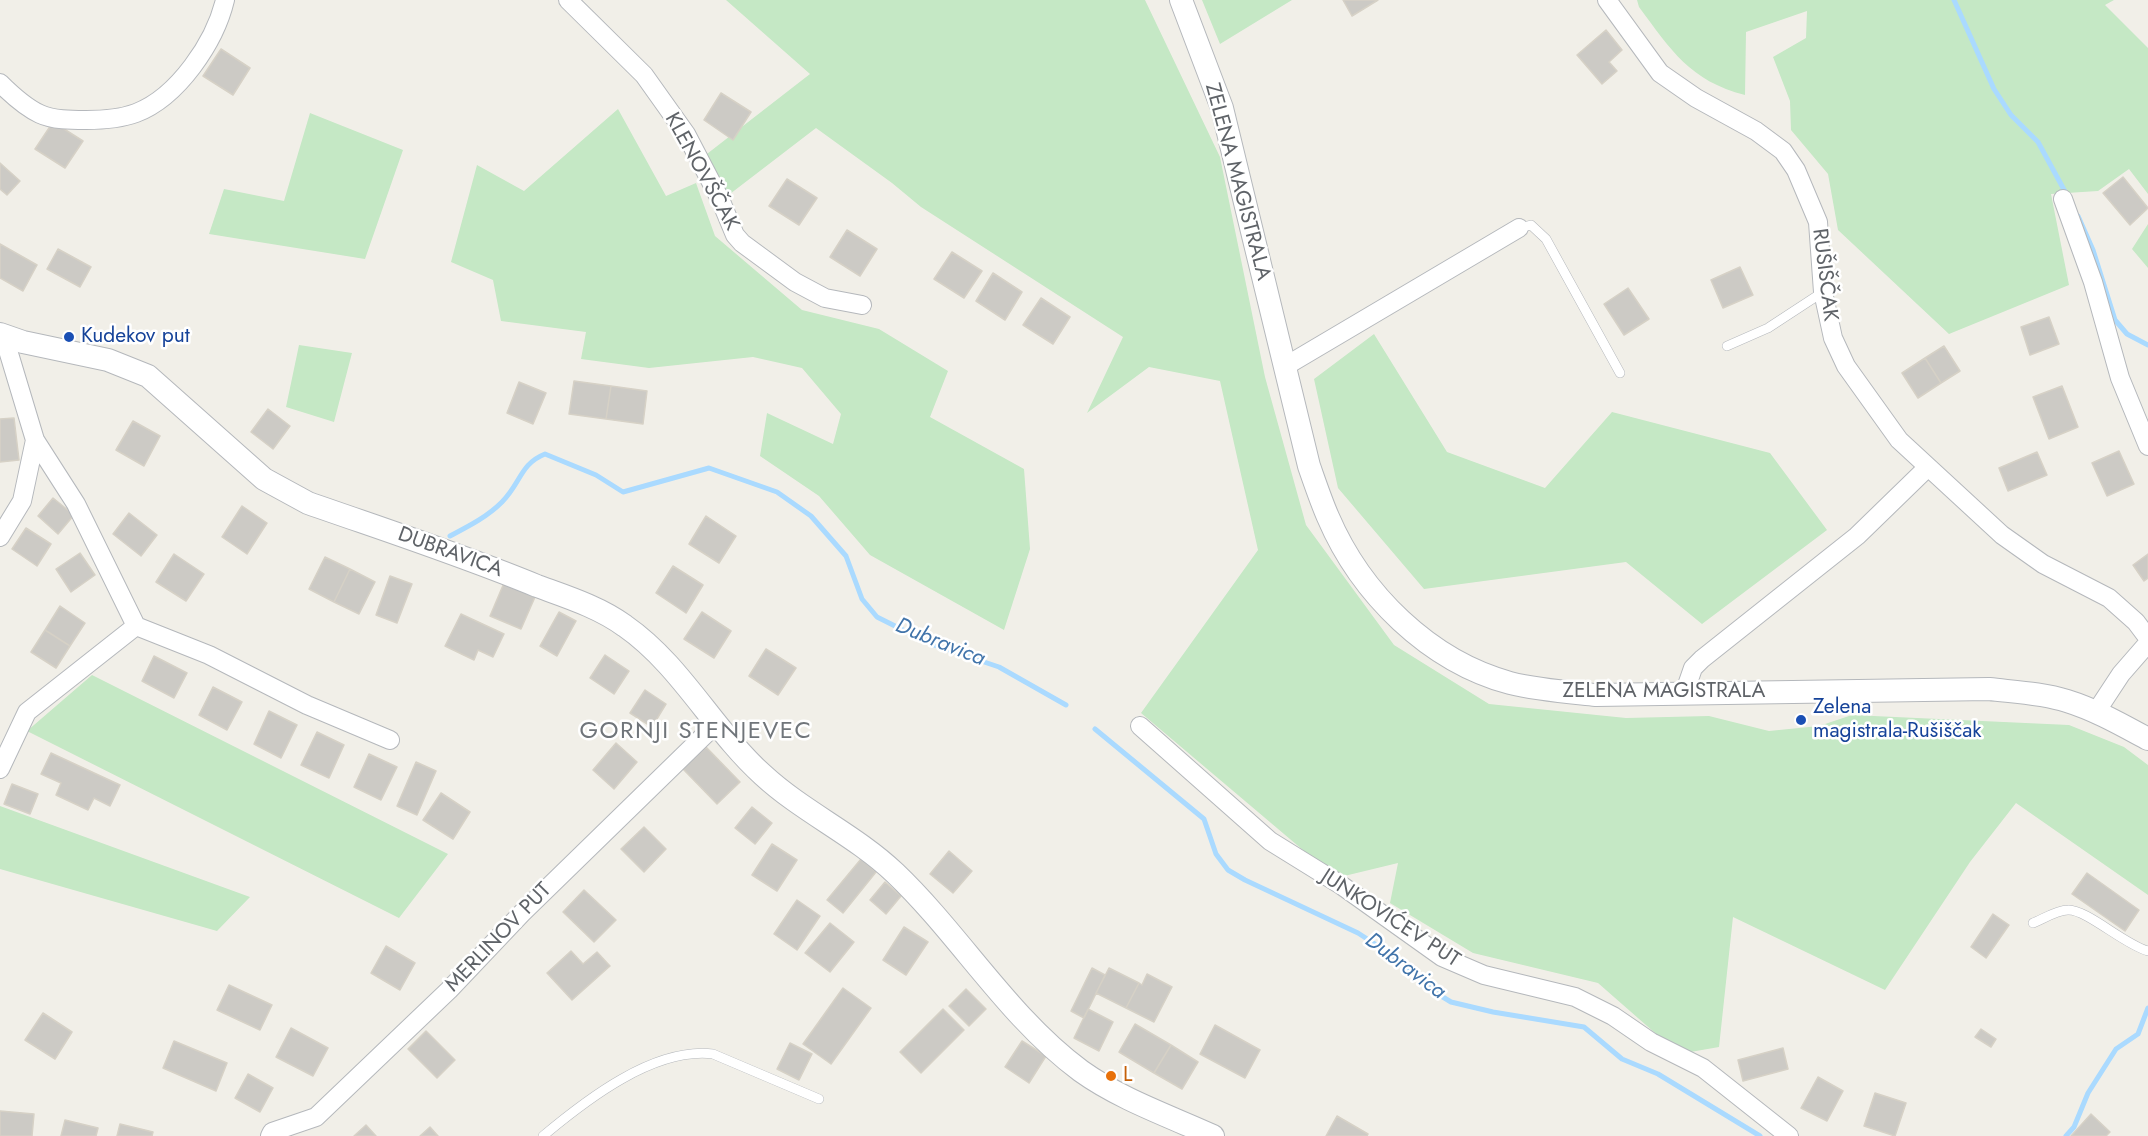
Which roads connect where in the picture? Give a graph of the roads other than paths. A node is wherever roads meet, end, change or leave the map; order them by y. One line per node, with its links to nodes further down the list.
1 (225, 0): 5 (street)
2 (568, 0): 9 (street, KLENOVŠČAK)
3 (1181, 0): 12 (street, ZELENA MAGISTRALA)
4 (1607, 0): 8 (street, RUŠIŠČAK)
5 (0, 83)
6 (2063, 199): 15 (street)
7 (1519, 228): 12 (street); 13 (lane)
8 (1823, 292): 11 (lane); 16 (street, RUŠIŠČAK)
9 (862, 305)
10 (2, 336): 14 (street); 23 (street, DUBRAVICA)
11 (1727, 346)
12 (1284, 367): 21 (street, ZELENA MAGISTRALA)
13 (1620, 373)
14 (35, 440): 17 (street); 18 (street)
15 (2148, 446)
16 (1928, 467): 19 (street, RUŠIŠČAK); 21 (street)
17 (0, 537)
18 (136, 626): 26 (street); 27 (street)
19 (2148, 638)
20 (2148, 643): 22 (street)
21 (1684, 694): 22 (street, ZELENA MAGISTRALA)
22 (2096, 712): 25 (street, ZELENA MAGISTRALA)
23 (717, 723): 31 (street, MERLINOV PUT); 33 (street, DUBRAVICA)
24 (1140, 726): 34 (street, JUNKOVIĆEV PUT)
25 (2148, 739)
26 (390, 740)
27 (0, 769)
28 (2033, 924): 29 (lane)
29 (2148, 951)
30 (819, 1099): 32 (lane)
31 (270, 1136)
32 (543, 1136)
33 (1213, 1136)
34 (1789, 1136)

